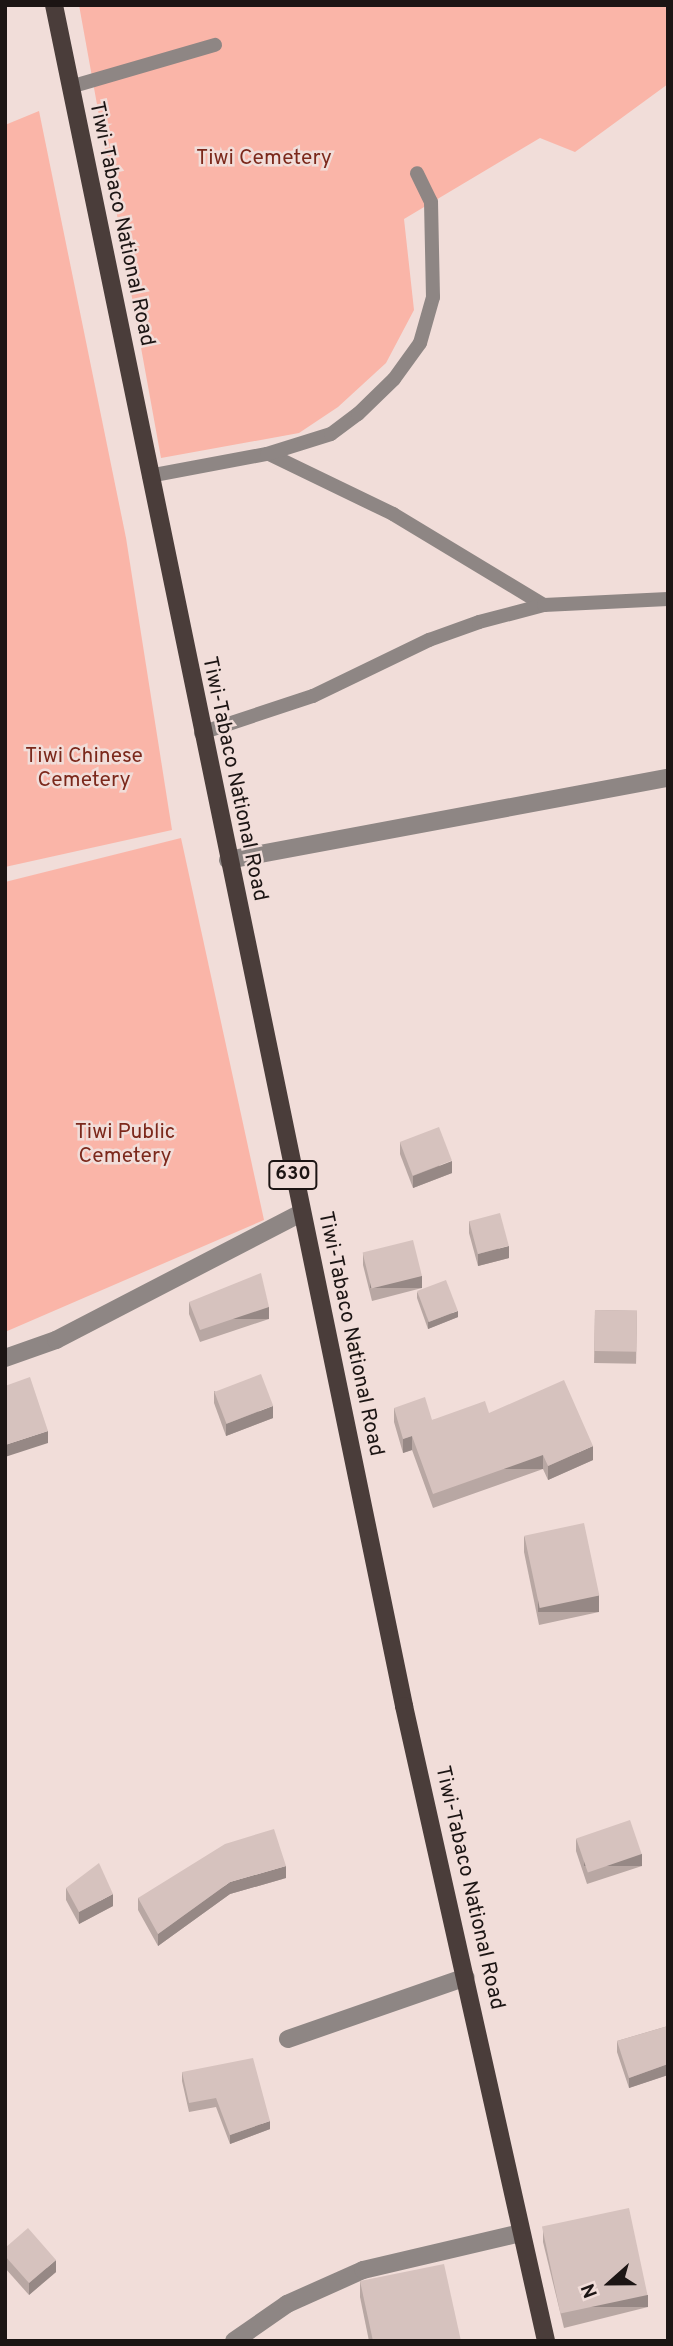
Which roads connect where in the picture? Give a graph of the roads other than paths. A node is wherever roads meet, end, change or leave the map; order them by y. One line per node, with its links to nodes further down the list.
1 (54, 5): 3 (main road, Tiwi-Tabaco National Road / 630)
2 (215, 45): 3 (lane)
3 (70, 87): 6 (main road, Tiwi-Tabaco National Road / 630)
4 (417, 173): 5 (lane)
5 (267, 454): 6 (lane); 8 (lane)
6 (149, 476): 9 (main road, Tiwi-Tabaco National Road / 630)
7 (668, 598): 8 (lane)
8 (544, 605): 9 (lane)
9 (201, 733): 11 (main road, Tiwi-Tabaco National Road / 630)
10 (668, 778): 11 (street)
11 (228, 860): 12 (main road, Tiwi-Tabaco National Road / 630)
12 (301, 1213): 13 (street); 14 (main road, Tiwi-Tabaco National Road / 630)
13 (5, 1358)
14 (466, 1976): 15 (street); 16 (main road, Tiwi-Tabaco National Road / 630)
15 (288, 2039)
16 (522, 2233): 17 (street); 18 (main road, Tiwi-Tabaco National Road / 630)
17 (234, 2341)
18 (546, 2341)

